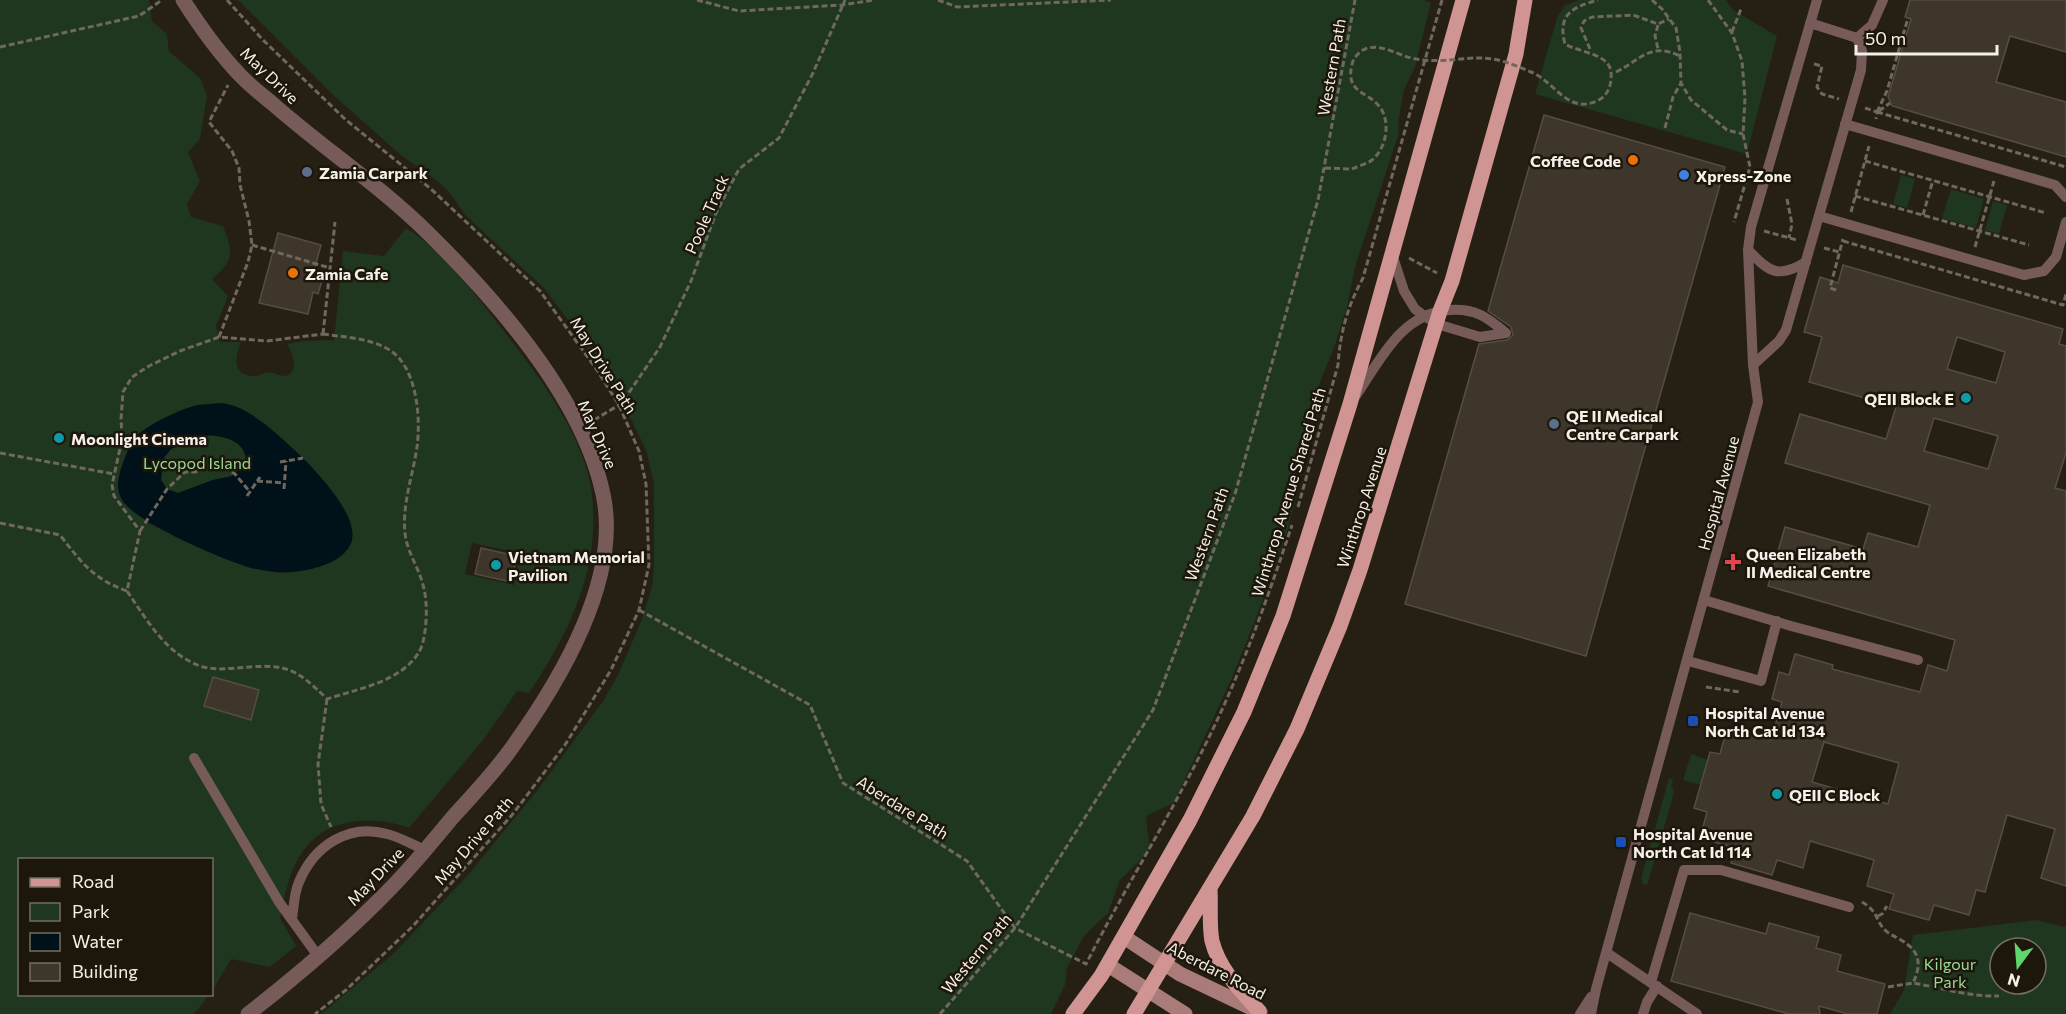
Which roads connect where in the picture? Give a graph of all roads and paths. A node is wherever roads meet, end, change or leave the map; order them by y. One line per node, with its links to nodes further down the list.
1 (162, 0): 26 (path)
2 (183, 0): 31 (street, May Drive)
3 (227, 0): 76 (path, May Drive Path)
4 (697, 0): 18 (path)
5 (845, 0): 18 (path, Poole Track)
6 (873, 0): 18 (path)
7 (938, 0): 8 (path)
8 (1111, 0)
9 (1356, 0): 41 (path, Western Path)
10 (1442, 0): 87 (path, Winthrop Avenue Shared Path)
11 (1463, 0): 60 (main road)
12 (1525, 0): 65 (main road, Winthrop Avenue)
13 (1598, 0): 41 (path, bridge)
14 (1652, 0): 21 (path)
15 (1708, 0): 24 (path)
16 (1817, 0): 22 (lane, Hospital Avenue)
17 (1883, 0): 25 (lane)
18 (842, 5): 76 (path, Poole Track)
19 (1741, 9): 24 (path)
20 (1908, 18): 34 (path)
21 (1669, 19): 23 (path); 29 (path)
22 (1810, 23): 25 (lane); 59 (lane, Hospital Avenue)
23 (1658, 24): 27 (path); 28 (path)
24 (1732, 33): 37 (path)
25 (1857, 38): 35 (lane)
26 (0, 47)
27 (1590, 49)
28 (1658, 50): 29 (path); 30 (path)
29 (1680, 56): 32 (path)
30 (1616, 72)
31 (238, 73): 57 (path); 77 (street, May Drive)
32 (1681, 82): 36 (path); 37 (path)
33 (1890, 103): 34 (path)
34 (1877, 112): 38 (path)
35 (1845, 124): 42 (lane); 50 (lane)
36 (1665, 129)
37 (1743, 134): 52 (path)
38 (2003, 149): 40 (path); 42 (path)
39 (1865, 160): 43 (path)
40 (2066, 167)
41 (1325, 168): 109 (path, Western Path)
42 (1998, 168): 45 (path); 46 (lane)
43 (1933, 180): 45 (path); 49 (path)
44 (1855, 196): 49 (path)
45 (1989, 197): 48 (path); 54 (path)
46 (2066, 197)
47 (1787, 200): 55 (path)
48 (2046, 213)
49 (1923, 215): 54 (path)
50 (1819, 216): 62 (lane); 63 (lane)
51 (334, 222): 64 (path)
52 (1734, 222)
53 (2066, 222): 62 (lane)
54 (1980, 231): 58 (path); 62 (path)
55 (1789, 238)
56 (1843, 241): 66 (path)
57 (252, 245): 64 (path); 73 (path)
58 (2029, 245)
59 (1748, 250): 63 (lane); 74 (lane, Hospital Avenue)
60 (1392, 254): 70 (lane); 75 (main road)
61 (1409, 258): 65 (path)
62 (1971, 260): 66 (path)
63 (1806, 262): 74 (lane)
64 (330, 268): 72 (path)
65 (1445, 278): 69 (lane); 71 (main road, Winthrop Avenue)
66 (1966, 278): 68 (path)
67 (2066, 294): 68 (path)
68 (2064, 306)
69 (1463, 309): 71 (lane); 71 (lane)
70 (1423, 315): 71 (lane); 75 (lane)
71 (1438, 317): 103 (main road, Winthrop Avenue)
72 (324, 334): 73 (path); 99 (path)
73 (219, 337): 82 (path)
74 (1753, 364): 92 (lane, Hospital Avenue)
75 (1350, 404): 110 (main road)
76 (619, 405): 77 (path, Poole Track); 93 (path, May Drive Path)
77 (579, 429): 102 (street, May Drive)
78 (0, 453): 82 (path)
79 (303, 458): 80 (path)
80 (286, 461): 81 (path); 85 (path)
81 (280, 462)
82 (114, 474): 90 (path)
83 (260, 477): 84 (path)
84 (257, 482): 85 (path); 90 (path)
85 (284, 483): 86 (path)
86 (284, 489)
87 (1296, 514)
88 (0, 523): 91 (path)
89 (1292, 524): 109 (path, Winthrop Avenue Shared Path)
90 (140, 531): 91 (path)
91 (126, 591): 99 (path)
92 (1704, 600): 94 (lane); 96 (lane, Hospital Avenue)
93 (639, 610): 109 (path, Aberdare Path); 123 (path, May Drive Path)
94 (1777, 621): 95 (lane); 96 (lane)
95 (1918, 660)
96 (1688, 661): 111 (lane, Hospital Avenue)
97 (1706, 687): 98 (path)
98 (1743, 692)
99 (327, 699): 101 (path)
100 (194, 758): 108 (lane)
101 (336, 838): 102 (lane); 108 (lane)
102 (425, 850): 112 (street, May Drive)
103 (1210, 889): 113 (main road, Winthrop Avenue); 121 (main road)
104 (1862, 902): 107 (path)
105 (1887, 906): 107 (path)
106 (1849, 907): 116 (lane)
107 (1878, 916): 115 (path)
108 (291, 918): 112 (lane)
109 (1015, 928): 124 (path, Western Path)
110 (1124, 937): 113 (main road, Aberdare Road); 114 (main road)
111 (1607, 953): 116 (lane); 118 (lane, Hospital Avenue)
112 (318, 956): 122 (street, May Drive)
113 (1165, 964): 119 (main road, Winthrop Avenue); 121 (main road, Aberdare Road)
114 (1108, 965): 119 (main road); 125 (main road)
115 (1913, 983): 117 (path); 120 (path)
116 (1654, 984): 130 (lane); 131 (lane)
117 (1888, 987)
118 (1596, 989): 128 (lane, Hospital Avenue); 129 (lane, Hospital Avenue)
119 (1148, 991): 126 (main road, Winthrop Avenue); 127 (main road)
120 (1999, 996)
121 (1261, 1013)
122 (248, 1014)
123 (315, 1014)
124 (940, 1014)
125 (1073, 1014)
126 (1134, 1014)
127 (1185, 1014)
128 (1580, 1014)
129 (1591, 1014)
130 (1643, 1014)
131 (1698, 1014)

